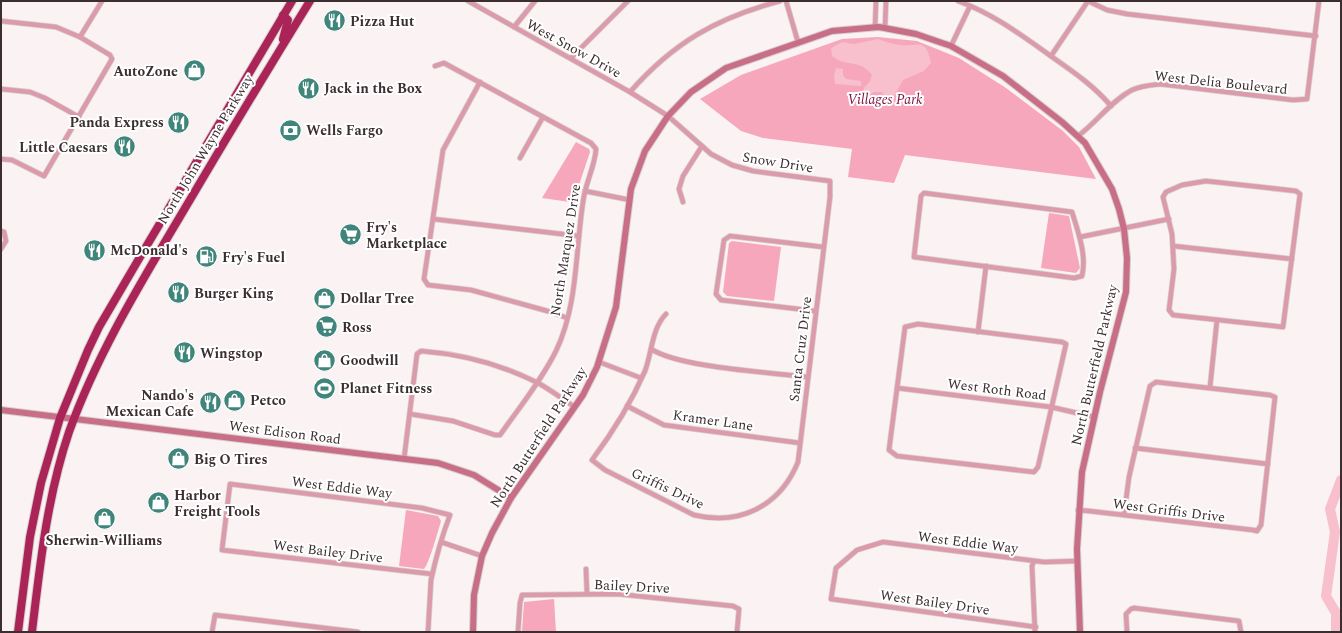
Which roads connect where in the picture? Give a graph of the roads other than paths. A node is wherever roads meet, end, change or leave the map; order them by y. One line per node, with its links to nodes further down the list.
1 (102, 1): 20 (street)
2 (292, 1): 15 (highway)
3 (310, 1): 24 (highway, North John Wayne Parkway)
4 (468, 1): 17 (street, West Snow Drive)
5 (535, 1): 17 (street)
6 (628, 1): 26 (street)
7 (780, 1): 30 (street)
8 (786, 1): 22 (street)
9 (876, 1): 18 (street)
10 (886, 1): 19 (street)
11 (958, 1): 14 (street)
12 (1088, 1): 21 (street); 25 (street)
13 (1319, 1): 21 (street)
14 (970, 6): 23 (street); 25 (street)
15 (283, 15): 24 (highway); 72 (highway)
16 (1, 21): 20 (street)
17 (514, 27): 26 (street, West Snow Drive)
18 (875, 28): 19 (street, North Butterfield Parkway); 22 (street, North Butterfield Parkway)
19 (884, 28): 23 (street, North Butterfield Parkway)
20 (80, 36): 33 (street)
21 (1316, 36): 31 (street, West Delia Boulevard)
22 (798, 42): 32 (street, North Butterfield Parkway)
23 (951, 46): 35 (street, North Butterfield Parkway)
24 (278, 52): 73 (highway, North John Wayne Parkway)
25 (1051, 56): 31 (street)
26 (571, 58): 30 (street, West Snow Drive)
27 (435, 66): 28 (street)
28 (480, 82): 34 (street); 43 (street)
29 (1, 89): 33 (street)
30 (630, 92): 32 (street, West Snow Drive)
31 (1111, 106): 35 (street, West Delia Boulevard)
32 (668, 116): 36 (street, Snow Drive); 41 (street, North Butterfield Parkway)
33 (79, 117): 38 (street)
34 (543, 117): 37 (street); 40 (street, North Marquez Drive)
35 (1078, 136): 45 (street, North Butterfield Parkway)
36 (702, 146): 39 (street, Snow Drive); 42 (street)
37 (520, 158)
38 (1, 159)
39 (830, 182): 50 (street, Santa Cruz Drive)
40 (585, 191): 41 (street); 47 (street, North Marquez Drive)
41 (630, 200): 60 (street, North Butterfield Parkway)
42 (683, 202)
43 (433, 219): 47 (street); 56 (street)
44 (1169, 219): 45 (street); 49 (street); 52 (street)
45 (1124, 229): 48 (street); 71 (street, North Butterfield Parkway)
46 (3, 231): 51 (street)
47 (579, 236): 56 (street, North Marquez Drive)
48 (1080, 237): 53 (street); 53 (street)
49 (1173, 246): 52 (street); 57 (street)
50 (823, 247): 54 (street, Santa Cruz Drive); 54 (street)
51 (1, 249)
52 (1292, 259): 57 (street)
53 (986, 266): 58 (street)
54 (815, 312): 61 (street, Santa Cruz Drive)
55 (666, 314): 59 (street)
56 (567, 318): 63 (street, North Marquez Drive)
57 (1217, 320): 64 (street)
58 (978, 332): 65 (street); 67 (street)
59 (652, 349): 61 (street); 62 (street)
60 (599, 362): 62 (street); 68 (street, North Butterfield Parkway)
61 (807, 377): 74 (street, Santa Cruz Drive)
62 (641, 378): 66 (street)
63 (537, 383): 68 (street); 70 (street, North Marquez Drive); 70 (street)
64 (1210, 387): 75 (street); 77 (street)
65 (897, 388): 67 (street, West Roth Road); 67 (street)
66 (627, 406): 74 (street, Kramer Lane); 79 (street, Griffis Drive)
67 (1050, 407): 71 (street, West Roth Road)
68 (575, 408): 78 (street, North Butterfield Parkway)
69 (1, 410): 72 (street, West Edison Road)
70 (410, 414): 76 (street)
71 (1094, 417): 80 (street, North Butterfield Parkway)
72 (60, 418): 73 (street, West Edison Road); 90 (highway)
73 (74, 420): 76 (street, West Edison Road); 93 (highway, North John Wayne Parkway)
74 (800, 443): 79 (street, Santa Cruz Drive)
75 (1135, 448): 77 (street); 81 (street)
76 (404, 459): 78 (street, West Edison Road)
77 (1268, 464): 81 (street, West Griffis Drive)
78 (510, 498): 84 (street, North Butterfield Parkway)
79 (762, 507)
80 (1078, 510): 81 (street, West Griffis Drive); 85 (street, North Butterfield Parkway)
81 (1124, 515)
82 (441, 542): 83 (street, West Eddie Way); 84 (street); 88 (street)
83 (222, 550): 88 (street, West Bailey Drive)
84 (482, 556): 98 (street, North Butterfield Parkway)
85 (1078, 560): 86 (street, West Eddie Way); 101 (street, North Butterfield Parkway)
86 (1034, 561): 91 (street, West Eddie Way); 92 (street)
87 (586, 569): 89 (street)
88 (432, 574): 97 (street)
89 (587, 594): 99 (street, Bailey Drive); 100 (street, Bailey Drive)
90 (22, 598): 93 (highway); 94 (highway)
91 (831, 599): 92 (street, West Bailey Drive)
92 (1035, 629)
93 (32, 630)
94 (18, 632)
95 (212, 632): 96 (street)
96 (358, 632)
97 (428, 632)
98 (473, 632)
99 (518, 632)
100 (737, 632)
101 (1080, 632)
102 (1128, 632): 103 (street)
103 (1241, 632)

